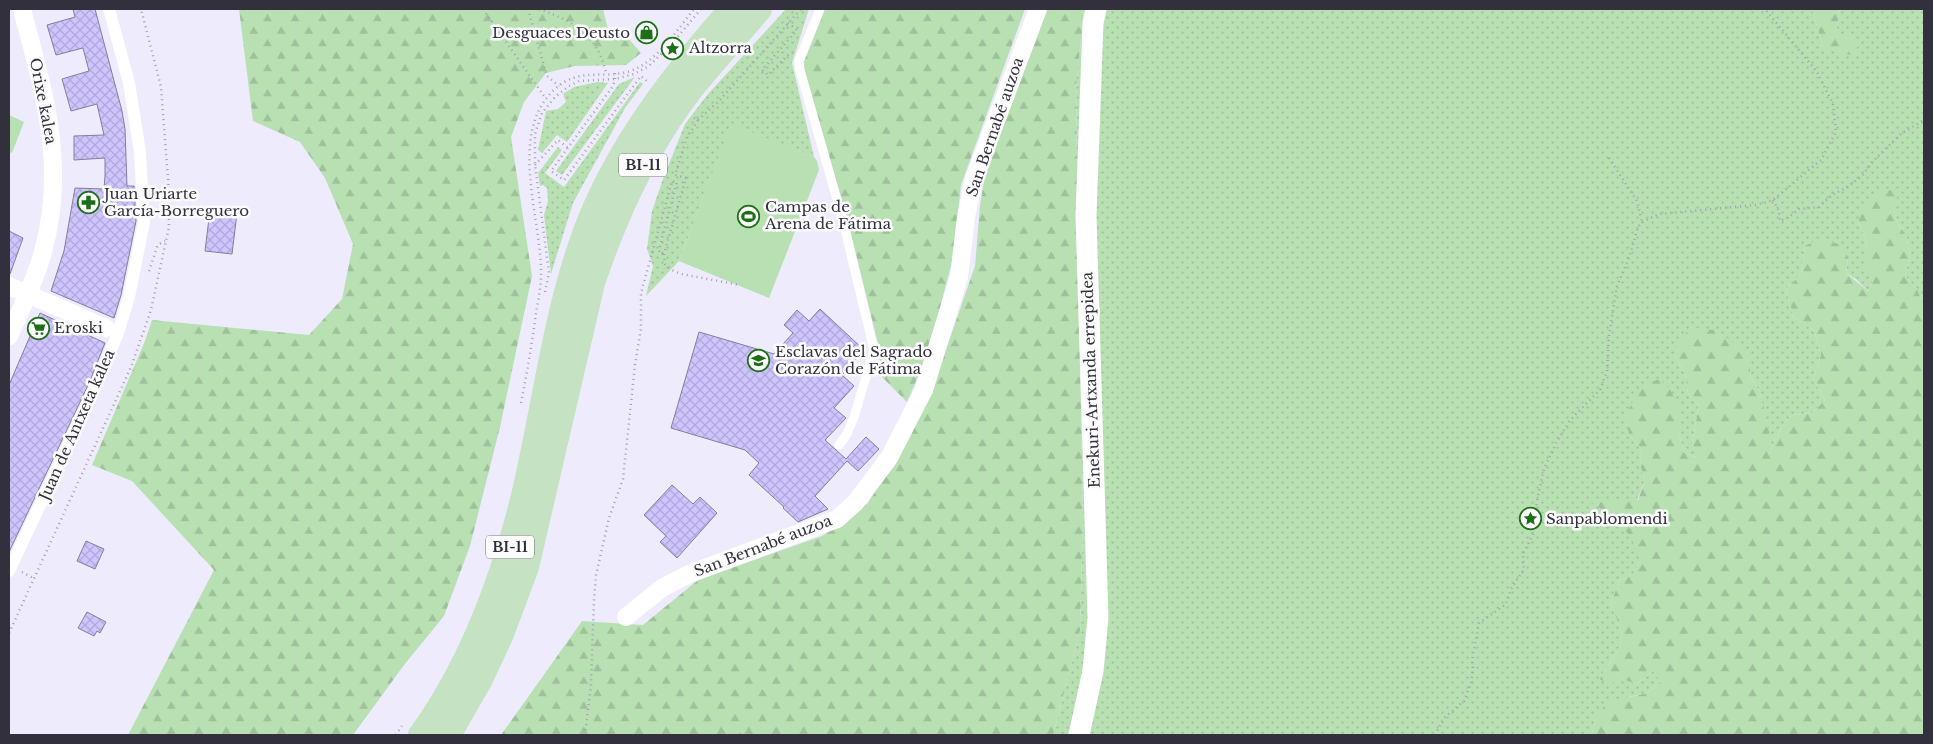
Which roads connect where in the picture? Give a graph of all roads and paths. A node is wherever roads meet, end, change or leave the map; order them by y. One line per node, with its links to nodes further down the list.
1 (22, 9): 32 (street, Orixe kalea)
2 (109, 9): 37 (street, Juan de Antxeta kalea)
3 (482, 9): 20 (path)
4 (528, 9): 18 (path)
5 (539, 9): 17 (path)
6 (694, 9): 16 (path)
7 (759, 9): 41 (main road, BI-11)
8 (801, 9): 14 (path)
9 (820, 9): 15 (lane)
10 (1038, 9): 38 (street, San Bernabé auzoa)
11 (1765, 9): 27 (path)
12 (725, 15): 39 (main road, BI-11)
13 (1095, 16): 45 (street, Enekuri-Artxanda errepidea)
14 (788, 23): 15 (path); 21 (path)
15 (811, 31): 36 (lane)
16 (615, 73): 17 (path); 23 (path)
17 (606, 74): 18 (path)
18 (558, 86): 20 (path)
19 (625, 98): 23 (path)
20 (546, 99): 26 (path)
21 (698, 120)
22 (1924, 120): 27 (path)
23 (568, 148): 26 (path)
24 (1609, 158): 28 (path)
25 (679, 159): 29 (path)
26 (531, 168): 35 (path)
27 (1773, 200): 28 (path)
28 (1642, 222): 46 (path)
29 (664, 254): 30 (path); 42 (path)
30 (740, 285)
31 (9, 286): 32 (street)
32 (28, 294): 33 (street); 34 (street, Orixe kalea)
33 (106, 328)
34 (9, 336)
35 (521, 407)
36 (839, 446)
37 (9, 571)
38 (626, 617)
39 (413, 728): 40 (path)
40 (396, 735)
41 (448, 735)
42 (585, 735)
43 (735, 735): 44 (path)
44 (740, 735)
45 (1079, 735)
46 (1435, 735)

